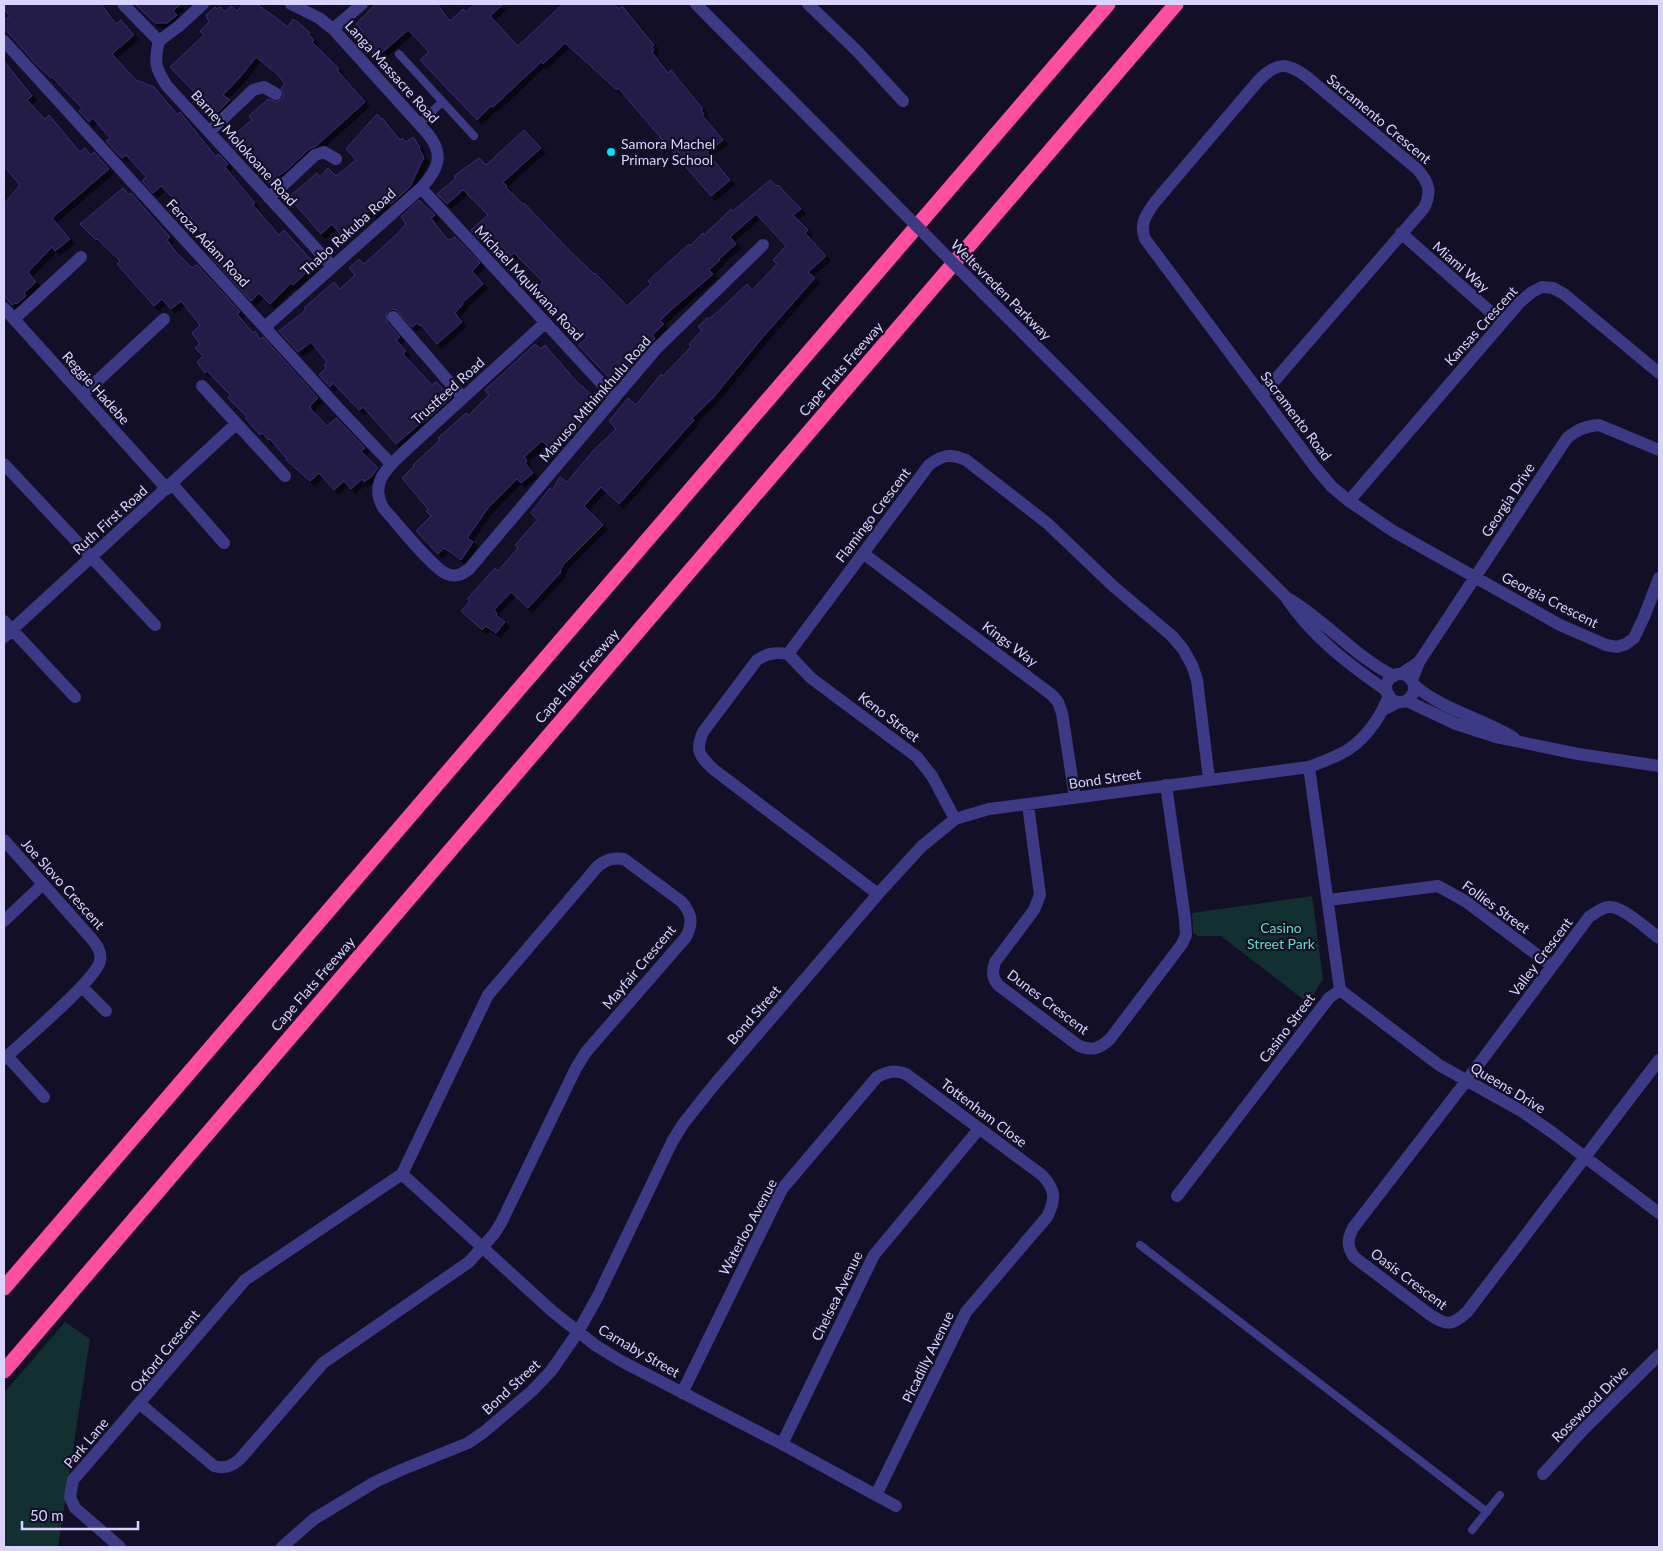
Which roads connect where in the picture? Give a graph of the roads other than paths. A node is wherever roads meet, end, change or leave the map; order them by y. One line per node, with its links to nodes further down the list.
1 (123, 4): 11 (street)
2 (203, 4): 11 (street)
3 (291, 4): 9 (street, Langa Massacre Road)
4 (362, 4): 9 (street)
5 (696, 4): 54 (street, Weltevreden Parkway, bridge)
6 (808, 4): 14 (street)
7 (1108, 4): 92 (highway)
8 (1176, 4): 95 (highway, Cape Flats Freeway)
9 (333, 29): 16 (street, Langa Massacre Road)
10 (4, 41): 34 (street, Feroza Adam Road)
11 (159, 41): 17 (street, Barney Molokoane Road)
12 (399, 54): 15 (lane)
13 (276, 94): 17 (street)
14 (902, 101)
15 (442, 102): 16 (lane); 18 (lane)
16 (419, 124): 19 (street, Langa Massacre Road)
17 (209, 132): 22 (street, Barney Molokoane Road)
18 (474, 136)
19 (438, 152): 21 (street, Thabo Rakuba Road)
20 (336, 158): 22 (street)
21 (421, 188): 27 (street, Thabo Rakuba Road); 33 (street, Michael Mqulwana Road)
22 (269, 198): 27 (street, Barney Molokoane Road)
23 (1142, 224): 24 (street, Sacramento Crescent); 38 (street, Sacramento Road)
24 (1401, 233): 32 (street, Miami Way); 38 (street, Sacramento Crescent)
25 (763, 245): 40 (street, Mavuso Mthimkhulu Road)
26 (81, 257): 30 (street)
27 (332, 266): 34 (street, Thabo Rakuba Road)
28 (4, 308): 30 (street, Reggie Hadebe)
29 (393, 318): 39 (street)
30 (14, 319): 37 (street, Reggie Hadebe)
31 (164, 319): 37 (street)
32 (1502, 322): 35 (street, Kansas Crescent); 48 (street, Kansas Crescent)
33 (545, 324): 39 (street, Trustfeed Road); 40 (street, Michael Mqulwana Road)
34 (265, 327): 44 (street, Feroza Adam Road)
35 (1659, 374)
36 (202, 386): 41 (street)
37 (82, 395): 46 (street, Reggie Hadebe)
38 (1262, 396): 48 (street, Sacramento Road)
39 (463, 398): 44 (street, Trustfeed Road)
40 (615, 398): 47 (street, Mavuso Mthimkhulu Road)
41 (236, 424): 45 (street); 46 (street, Ruth First Road)
42 (1659, 450): 52 (street, Georgia Drive)
43 (4, 464): 51 (street)
44 (392, 464): 47 (street, Trustfeed Road)
45 (285, 476)
46 (169, 486): 49 (street, Reggie Hadebe); 51 (street, Ruth First Road)
47 (378, 486)
48 (1349, 501): 52 (street, Sacramento Road)
49 (224, 543)
50 (864, 554): 57 (street, Flamingo Crescent); 64 (street, Flamingo Crescent); 66 (street, Kings Way)
51 (91, 558): 55 (street); 56 (street, Ruth First Road)
52 (1475, 578): 53 (street, Georgia Crescent); 58 (street, Georgia Drive)
53 (1659, 578)
54 (1285, 596): 58 (street, Weltevreden Parkway); 60 (street, Weltevreden Parkway)
55 (155, 625)
56 (6, 630): 59 (street)
57 (788, 654): 68 (street, Keno Street); 71 (street)
58 (1405, 679): 60 (street); 60 (street); 61 (street, Weltevreden Parkway)
59 (74, 697)
60 (1395, 697): 61 (street, Weltevreden Parkway); 63 (street, Bond Street)
61 (1518, 741): 62 (street, Weltevreden Parkway)
62 (1659, 766)
63 (1309, 767): 64 (street, Bond Street); 72 (street)
64 (1209, 779): 65 (street, Bond Street)
65 (1166, 786): 66 (street, Bond Street); 67 (street, Dunes Crescent)
66 (1075, 798): 67 (street, Bond Street)
67 (1028, 805): 68 (street, Bond Street)
68 (955, 819): 71 (street, Bond Street)
69 (4, 840): 70 (street, Joe Slovo Crescent)
70 (42, 884): 73 (street); 76 (street, Joe Slovo Crescent)
71 (878, 894): 93 (street, Bond Street)
72 (1329, 900): 75 (street, Follies Street); 77 (street)
73 (4, 921)
74 (1659, 938): 75 (street, Valley Crescent)
75 (1552, 966): 82 (street, Valley Crescent)
76 (82, 986): 78 (street); 79 (street, Joe Slovo Crescent)
77 (1340, 990): 82 (street, Queens Drive); 88 (street, Casino Street)
78 (106, 1011)
79 (6, 1057): 83 (street)
80 (1659, 1060): 85 (street)
81 (886, 1072): 84 (street, Tottenham Close); 96 (street, Waterloo Avenue)
82 (1468, 1080): 85 (street, Queens Drive); 85 (street, Oasis Crescent)
83 (44, 1097)
84 (979, 1129): 87 (street, Tottenham Close); 98 (street, Chelsea Avenue)
85 (1585, 1157): 89 (street, Queens Drive)
86 (402, 1174): 91 (street, Carnaby Street); 91 (street, Mayfair Crescent); 97 (street, Oxford Crescent)
87 (1054, 1194): 100 (street, Picadilly Avenue)
88 (1177, 1196)
89 (1659, 1213)
90 (1140, 1245): 103 (lane)
91 (483, 1248): 93 (street, Carnaby Street); 97 (street, Oxford Crescent)
92 (4, 1288)
93 (578, 1332): 96 (street, Carnaby Street); 106 (street, Bond Street)
94 (1659, 1356): 99 (street, Rosewood Drive)
95 (4, 1371)
96 (682, 1392): 98 (street, Carnaby Street)
97 (139, 1403): 105 (street, Park Lane)
98 (782, 1444): 100 (street, Carnaby Street)
99 (1542, 1474)
100 (876, 1495): 102 (street, Carnaby Street)
101 (1500, 1495): 103 (lane)
102 (896, 1506)
103 (1487, 1512): 104 (lane)
104 (1472, 1530)
105 (120, 1547)
106 (282, 1547)

